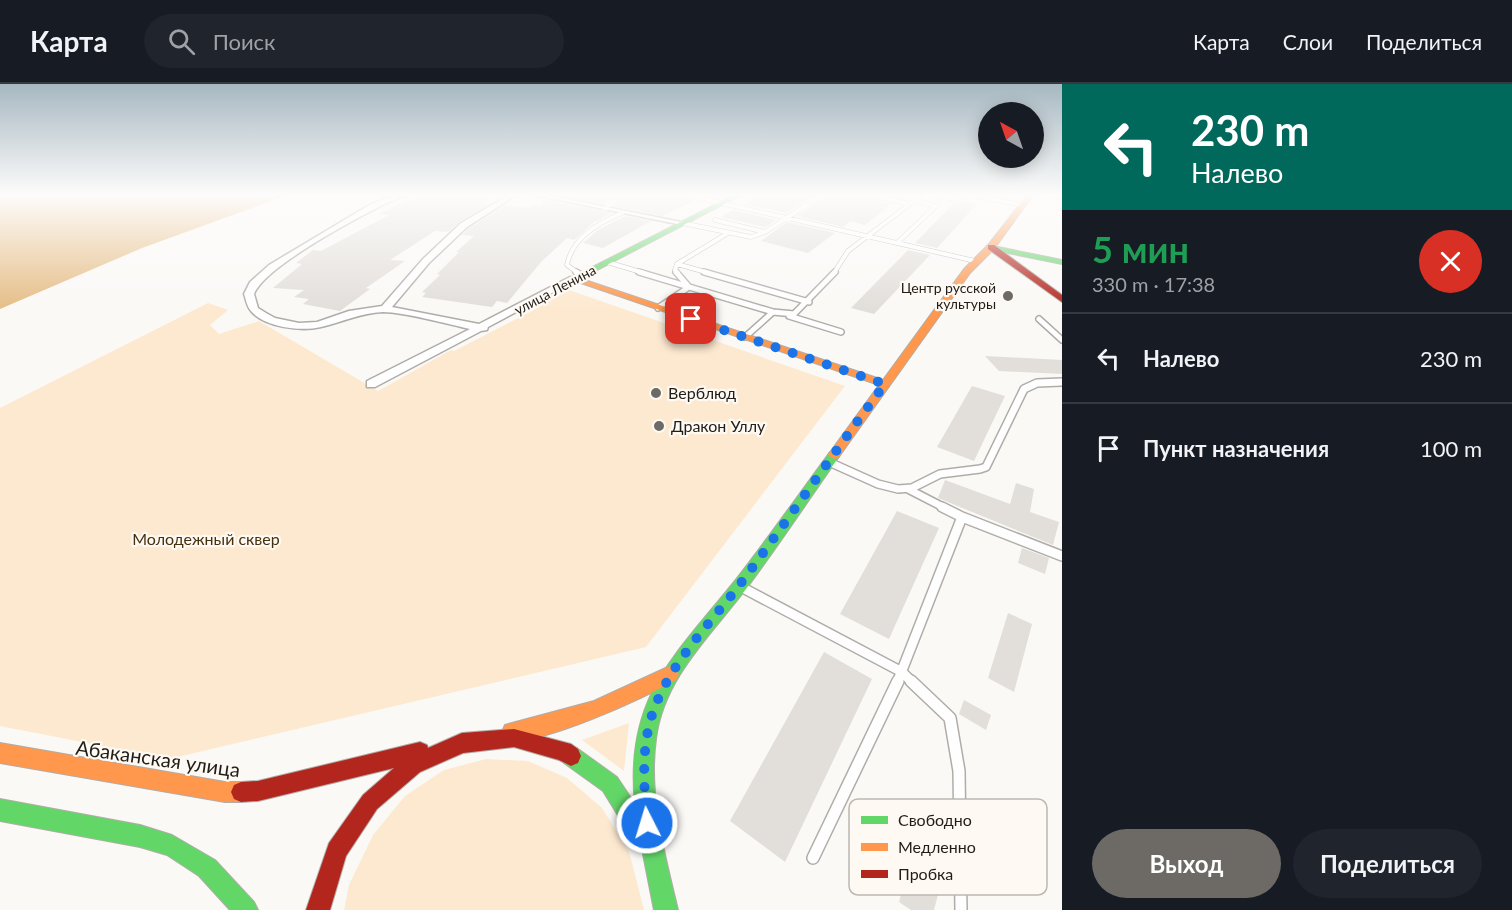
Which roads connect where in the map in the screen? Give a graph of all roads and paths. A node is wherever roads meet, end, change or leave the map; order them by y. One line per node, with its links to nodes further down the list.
1 (328, 234): 24 (street)
2 (456, 234): 24 (street)
3 (589, 234): 19 (lane)
4 (662, 234): 16 (main road, улица Ленина)
5 (727, 234): 18 (lane)
6 (731, 234): 7 (lane)
7 (761, 234)
8 (853, 234): 12 (lane)
9 (872, 234): 12 (lane)
10 (907, 234): 13 (lane)
11 (1001, 234): 14 (main road)
12 (868, 237): 13 (lane); 22 (lane)
13 (897, 243): 15 (lane)
14 (991, 247): 15 (main road); 17 (main road); 21 (main road)
15 (975, 261): 33 (main road)
16 (607, 262): 19 (main road, улица Ленина); 20 (lane)
17 (1062, 262)
18 (677, 264): 20 (lane); 22 (lane)
19 (577, 277): 23 (main road); 27 (street, улица Ленина)
20 (689, 287): 23 (lane); 25 (lane)
21 (1062, 299)
22 (809, 302): 25 (lane)
23 (658, 308): 29 (main road)
24 (385, 309): 27 (street)
25 (773, 312): 28 (lane); 29 (lane)
26 (1039, 319): 30 (lane)
27 (483, 328): 32 (street, улица Ленина)
28 (841, 332)
29 (745, 338): 33 (main road)
30 (1062, 340)
31 (1062, 382): 35 (lane)
32 (371, 384)
33 (885, 384): 34 (main road)
34 (828, 461): 35 (lane); 38 (main road)
35 (908, 489): 36 (lane)
36 (962, 517): 37 (lane); 39 (lane)
37 (1062, 556)
38 (739, 585): 39 (lane); 40 (main road)
39 (902, 672): 44 (lane); 46 (lane)
40 (670, 675): 41 (main road); 47 (main road)
41 (467, 740): 42 (main road); 47 (main road)
42 (450, 745): 43 (main road, Абаканская улица); 51 (main road)
43 (0, 753)
44 (959, 799)
45 (0, 810): 50 (main road)
46 (813, 858)
47 (662, 887): 49 (main road)
48 (961, 895): 52 (lane)
49 (666, 909)
50 (246, 910)
51 (318, 910)
52 (961, 910)

